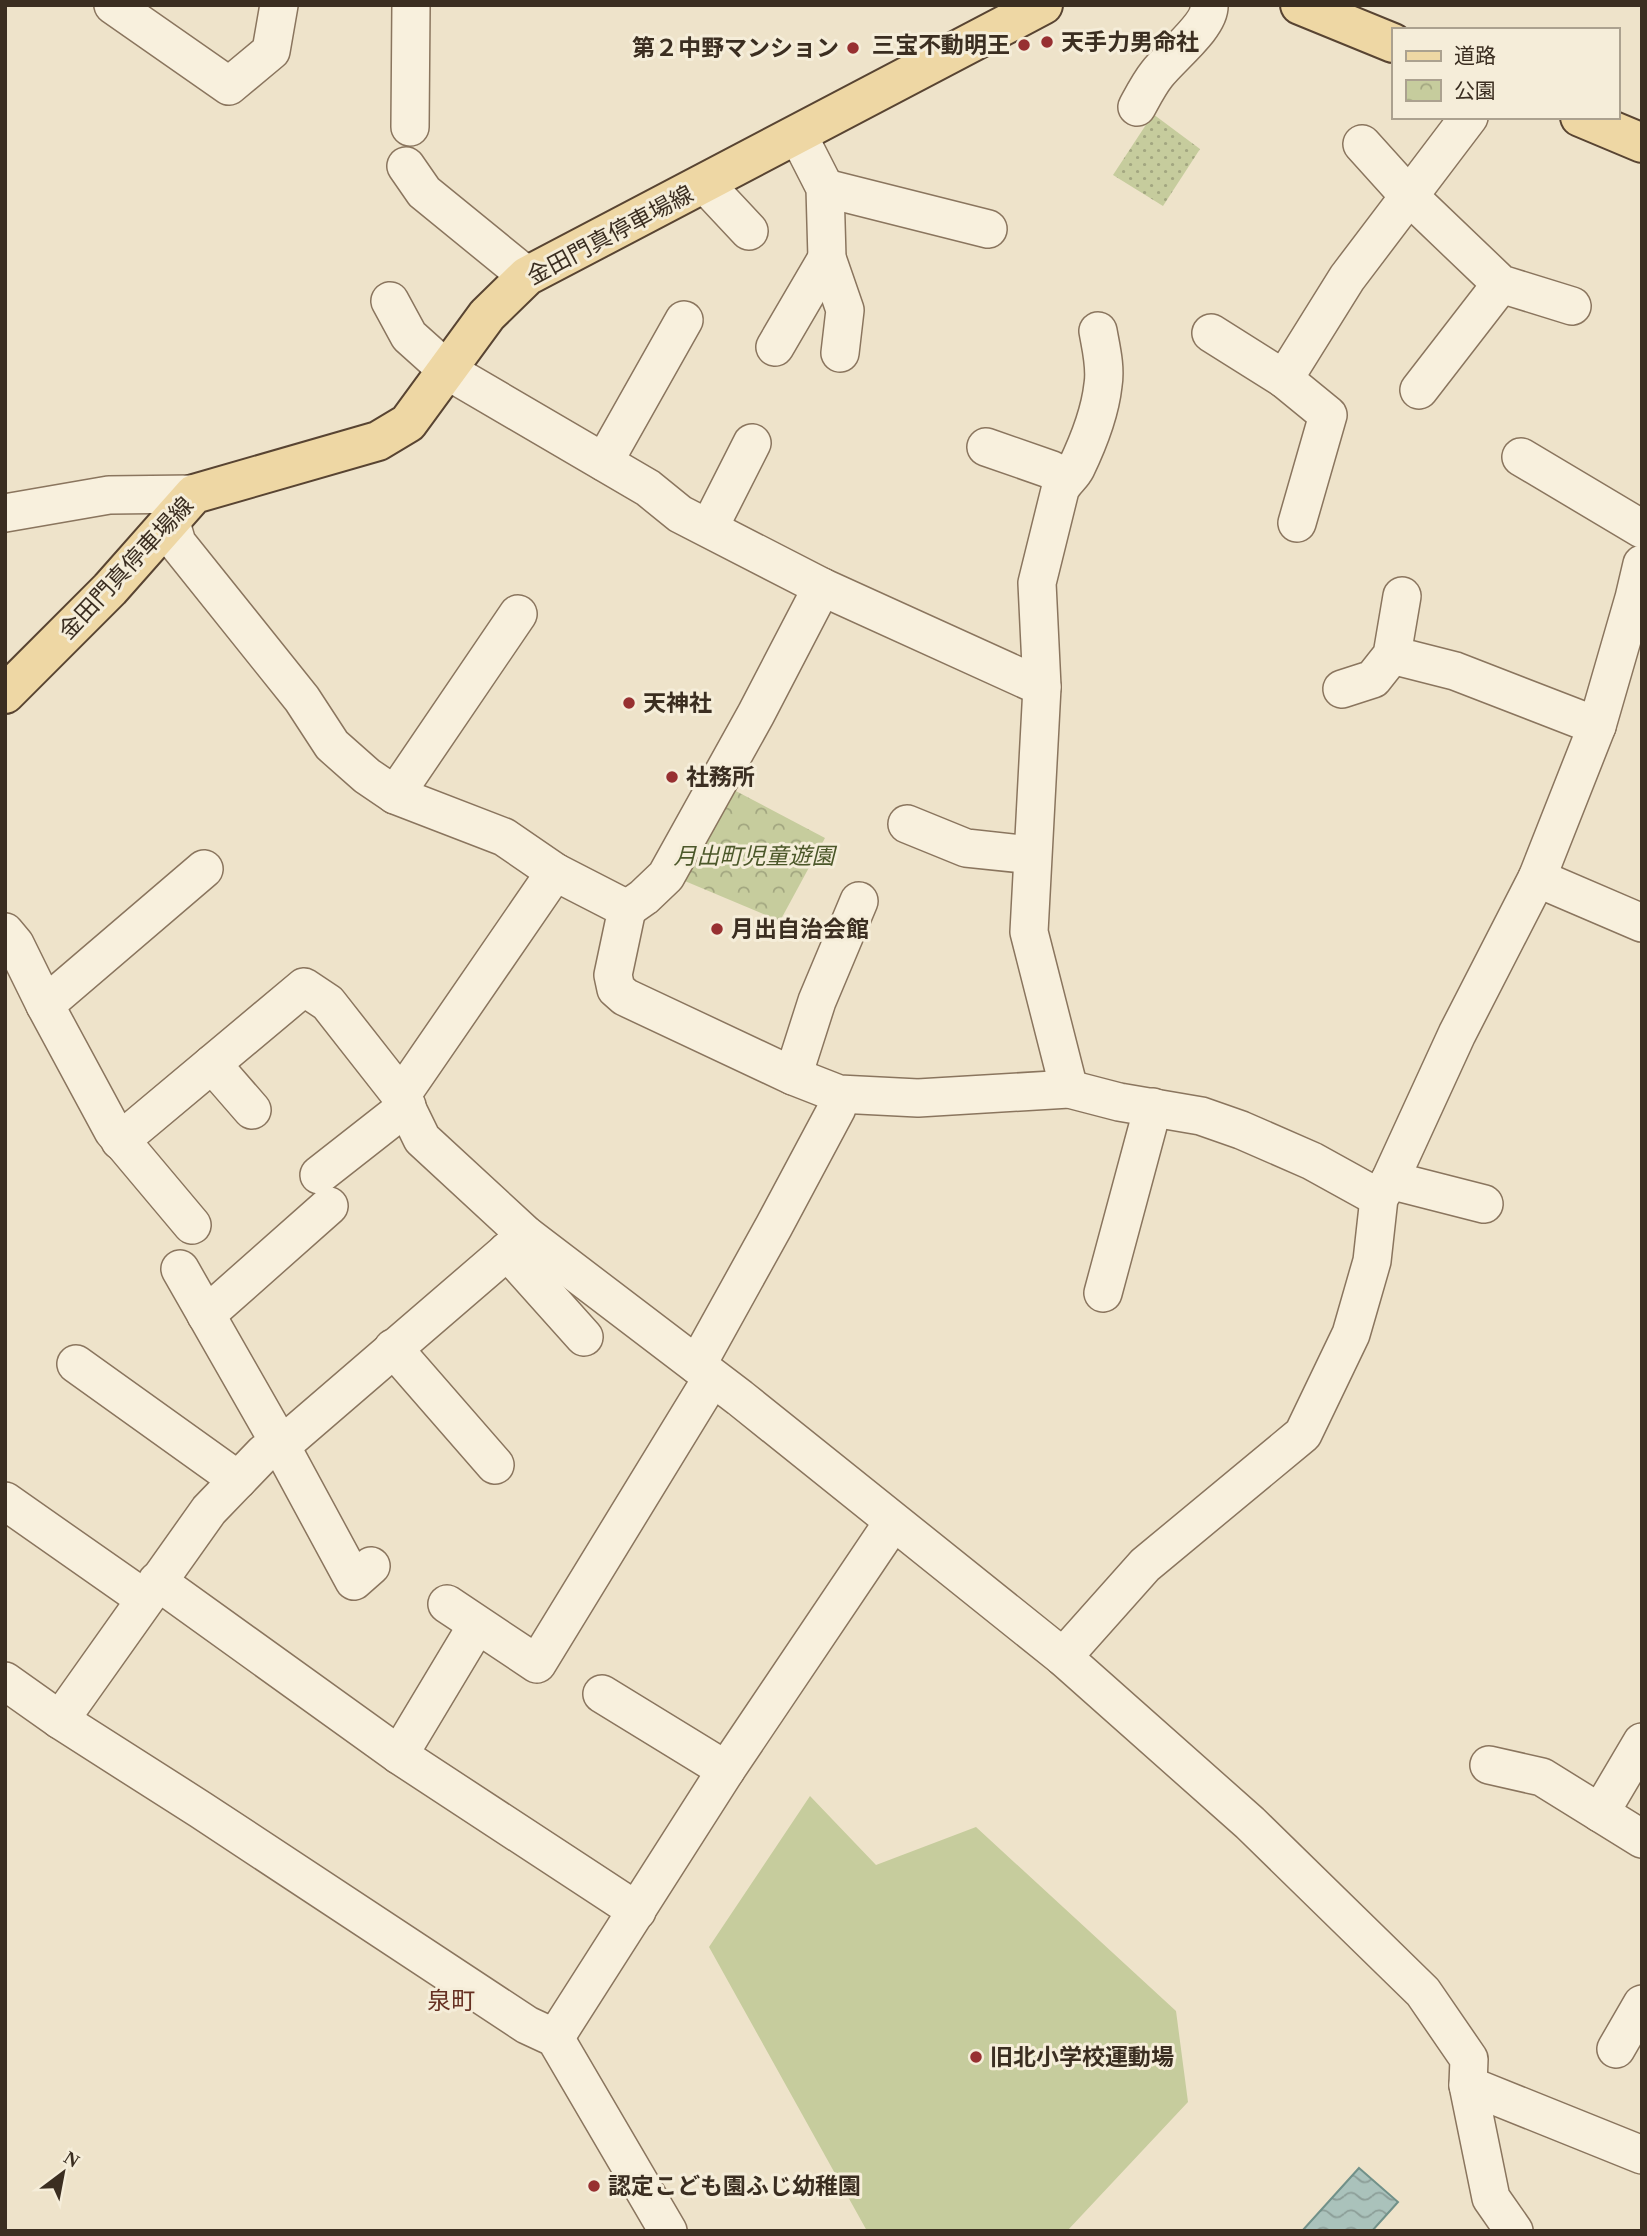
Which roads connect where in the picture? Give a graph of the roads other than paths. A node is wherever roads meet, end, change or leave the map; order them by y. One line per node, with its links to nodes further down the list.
1 (113, 5): 2 (street)
2 (279, 5)
3 (411, 5): 11 (street)
4 (1043, 5): 12 (main road, 金田門真停車場線)
5 (1209, 5): 8 (street)
6 (1300, 5): 7 (main road)
7 (1392, 43)
8 (1137, 107)
9 (1467, 119): 18 (street)
10 (1585, 119): 14 (main road)
11 (410, 127)
12 (797, 135): 16 (main road, 金田門真停車場線); 17 (street)
13 (1362, 144): 18 (street)
14 (1642, 144)
15 (406, 166): 22 (street)
16 (705, 184): 20 (street); 22 (main road, 金田門真停車場線)
17 (825, 188): 19 (street); 21 (street)
18 (1408, 195): 23 (street); 32 (street)
19 (988, 229)
20 (749, 231)
21 (827, 258): 29 (street); 30 (street)
22 (527, 276): 31 (main road, 金田門真停車場線)
23 (1501, 284): 25 (street); 33 (street)
24 (390, 300): 31 (street)
25 (1572, 306)
26 (684, 320): 37 (street)
27 (1098, 331): 38 (street)
28 (1211, 333): 32 (street)
29 (775, 346)
30 (841, 353)
31 (447, 371): 37 (street); 39 (main road, 金田門真停車場線)
32 (1284, 379): 41 (street)
33 (1419, 390)
34 (752, 443): 42 (street)
35 (986, 447): 38 (street)
36 (1521, 457): 43 (street)
37 (604, 462): 42 (street)
38 (1063, 482): 49 (street)
39 (182, 506): 40 (street); 51 (main road, 金田門真停車場線); 53 (street)
40 (5, 513)
41 (1297, 523)
42 (709, 528): 44 (street)
43 (1642, 529)
44 (822, 587): 49 (street); 60 (street)
45 (1639, 587): 52 (street)
46 (1402, 596): 48 (street)
47 (517, 614): 53 (street)
48 (1392, 655): 50 (street); 52 (street)
49 (1042, 687): 55 (street)
50 (1342, 689)
51 (5, 694)
52 (1597, 726): 58 (street)
53 (395, 795): 57 (street)
54 (906, 824): 55 (street)
55 (1032, 855): 66 (street)
56 (204, 869): 63 (street)
57 (555, 872): 60 (street); 67 (street)
58 (1537, 878): 61 (street); 72 (street)
59 (859, 901): 65 (street)
60 (626, 909): 65 (street)
61 (1642, 923)
62 (5, 932): 63 (street)
63 (45, 1005): 71 (street)
64 (212, 1064): 67 (street); 70 (street); 71 (street)
65 (793, 1076): 66 (street)
66 (1069, 1088): 68 (street)
67 (404, 1101): 75 (street); 78 (street)
68 (1153, 1107): 72 (street); 77 (street)
69 (837, 1108): 82 (street)
70 (252, 1110)
71 (120, 1141): 74 (street)
72 (1384, 1189): 73 (street); 92 (street)
73 (1484, 1204)
74 (192, 1225)
75 (517, 1243): 79 (street); 80 (street); 82 (street)
76 (180, 1269): 78 (street)
77 (1103, 1293)
78 (206, 1315): 83 (street)
79 (584, 1337)
80 (393, 1348): 83 (street); 84 (street)
81 (76, 1364): 85 (street)
82 (705, 1372): 87 (street); 91 (street)
83 (281, 1446): 85 (street); 88 (street)
84 (495, 1465)
85 (238, 1480): 89 (street)
86 (5, 1501): 89 (street)
87 (893, 1522): 92 (street); 99 (street)
88 (356, 1580)
89 (151, 1590): 95 (street); 97 (street)
90 (447, 1604): 91 (street)
91 (477, 1625): 97 (street)
92 (1063, 1657): 106 (street)
93 (5, 1681): 95 (street)
94 (601, 1694): 99 (street)
95 (60, 1720): 104 (street)
96 (1642, 1742): 100 (street)
97 (398, 1755): 102 (street)
98 (1489, 1765): 100 (street)
99 (726, 1770): 102 (street)
100 (1600, 1813): 101 (street)
101 (1642, 1839)
102 (637, 1911): 104 (street)
103 (1642, 2004): 105 (street)
104 (555, 2038): 108 (street)
105 (1616, 2049)
106 (1468, 2085): 107 (street); 109 (street)
107 (1642, 2155)
108 (668, 2231)
109 (1514, 2231)

